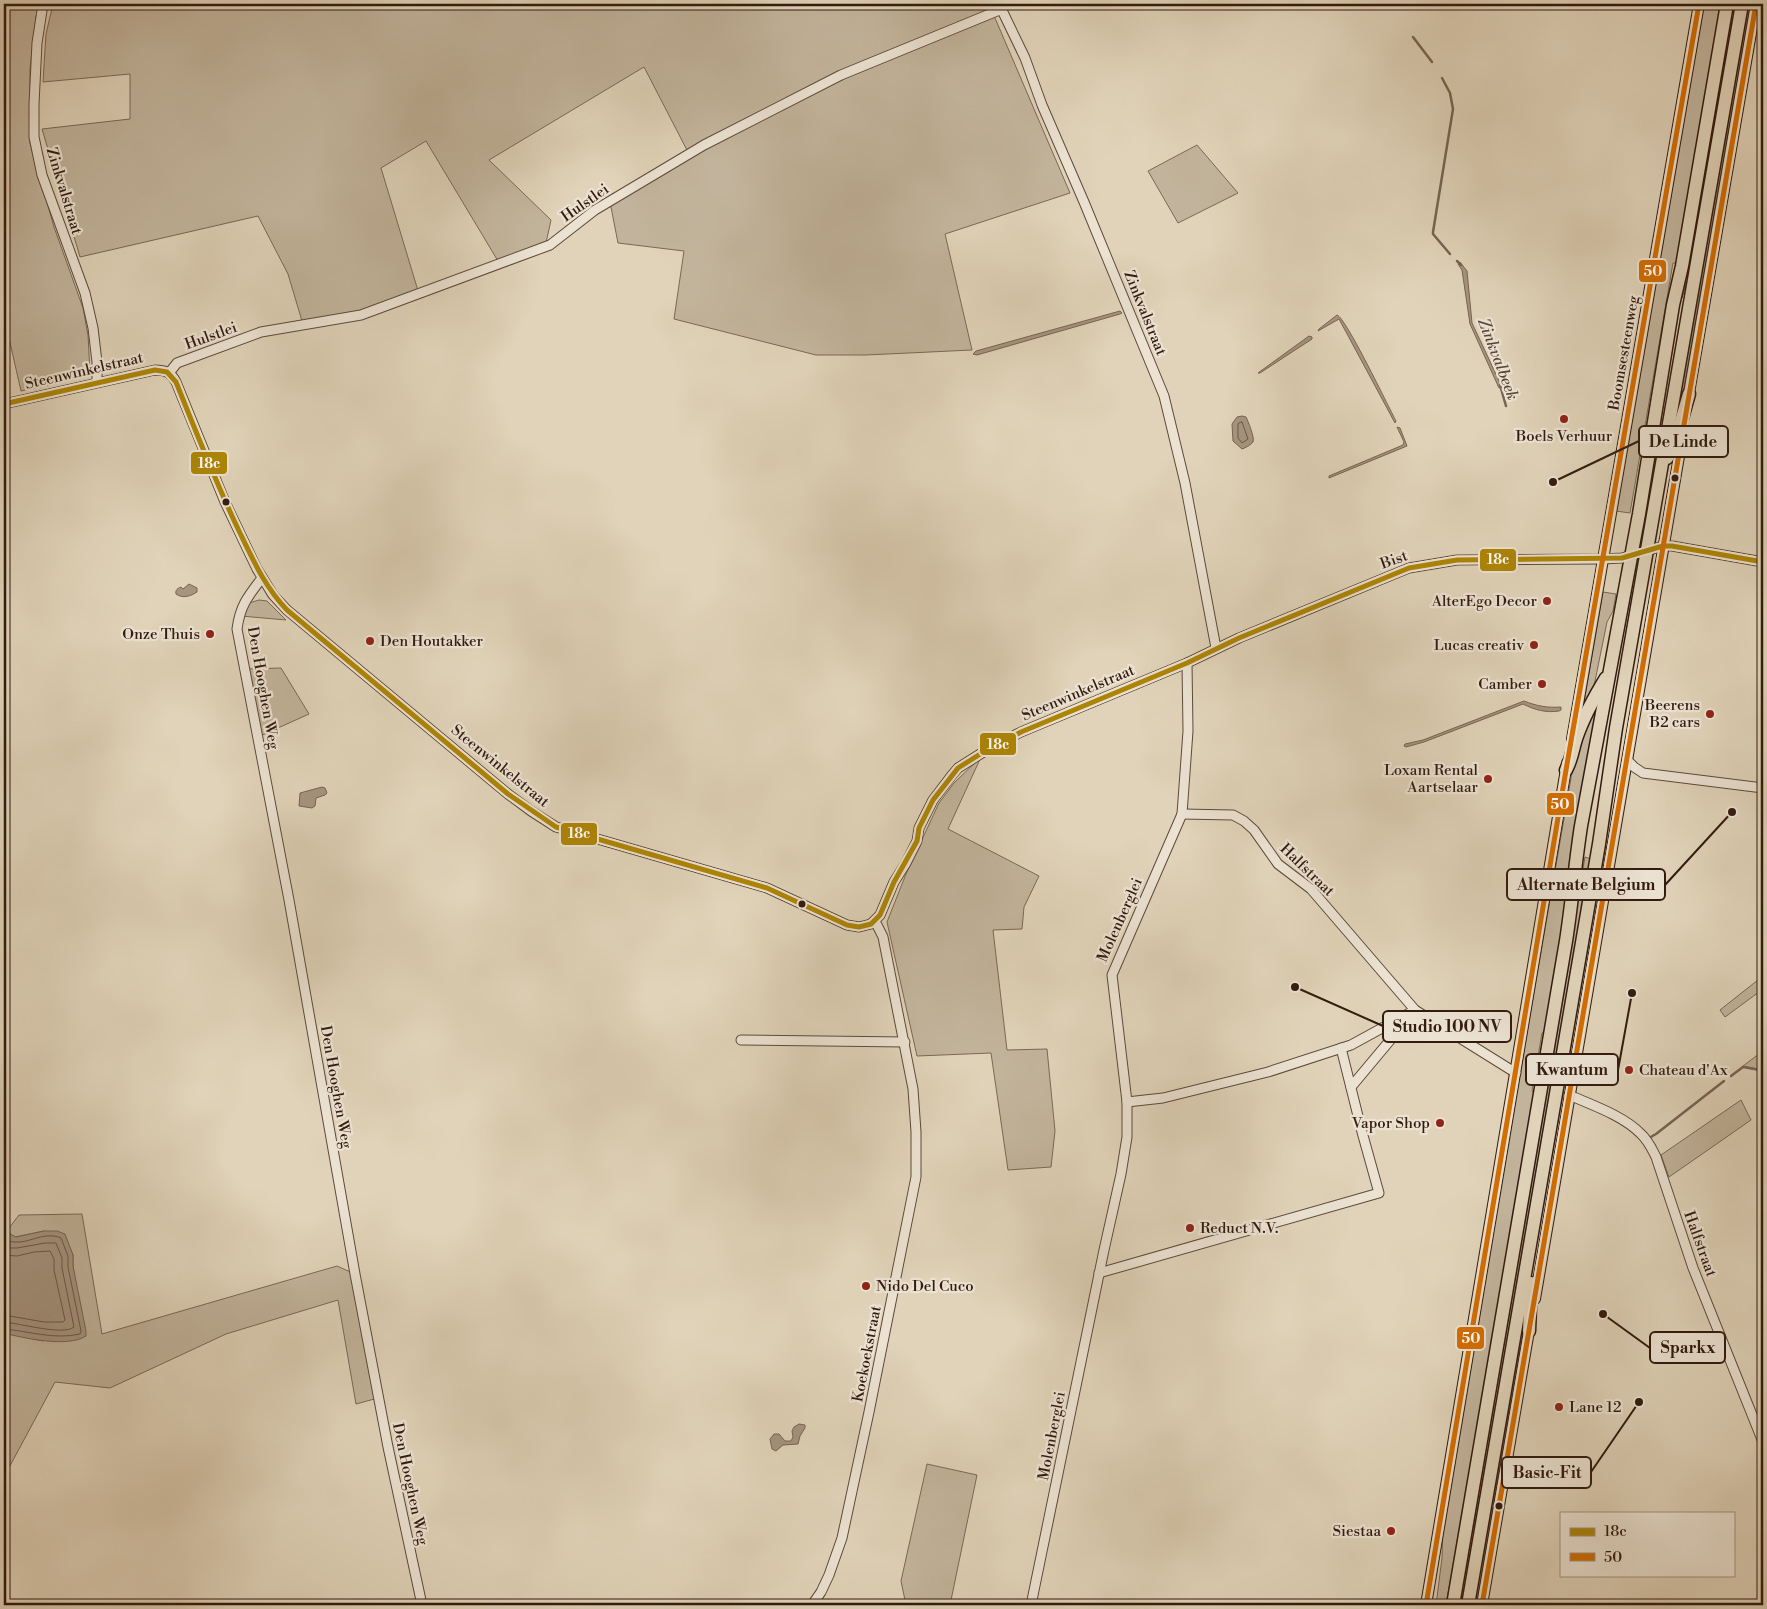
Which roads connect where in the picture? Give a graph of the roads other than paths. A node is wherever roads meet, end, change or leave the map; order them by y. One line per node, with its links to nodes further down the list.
1 (43, 4): 8 (street, Zinkvalstraat)
2 (1699, 4): 15 (main road, Boomsesteenweg)
3 (1727, 4): 14 (highway)
4 (1742, 4): 11 (highway)
5 (1756, 4): 9 (main road)
6 (1001, 7): 7 (street, Hulstlei); 18 (street, Zinkvalstraat)
7 (169, 372): 8 (street, Steenwinkelstraat); 17 (street, Steenwinkelstraat)
8 (97, 382): 10 (street, Steenwinkelstraat)
9 (1689, 394): 11 (highway); 12 (main road)
10 (4, 404)
11 (1662, 467): 13 (highway)
12 (1663, 546): 13 (street, Bist); 16 (street); 21 (main road)
13 (1647, 551): 14 (street, Bist); 34 (highway)
14 (1631, 555): 15 (street, Bist); 20 (highway)
15 (1598, 559): 18 (street, Bist); 22 (main road, Boomsesteenweg)
16 (1763, 562)
17 (262, 578): 25 (street, Steenwinkelstraat); 38 (street, Den Hooghen Weg)
18 (1216, 648): 19 (street, Steenwinkelstraat)
19 (1186, 663): 24 (street); 25 (street, Steenwinkelstraat)
20 (1610, 672): 22 (highway); 42 (highway)
21 (1627, 760): 23 (street); 32 (main road)
22 (1566, 770): 30 (main road, Boomsesteenweg)
23 (1763, 788)
24 (1182, 814): 26 (street, Halfstraat); 33 (street, Molenberglei)
25 (875, 921): 28 (street, Koekoekstraat)
26 (1415, 1010): 29 (street); 30 (street, Halfstraat); 31 (street)
27 (741, 1040): 28 (street)
28 (905, 1042): 39 (street, Koekoekstraat)
29 (1342, 1048): 31 (street); 33 (street)
30 (1516, 1073): 41 (main road, Boomsesteenweg)
31 (1351, 1087): 35 (street)
32 (1569, 1095): 36 (main road); 37 (street, Halfstraat)
33 (1127, 1102): 35 (street, Molenberglei)
34 (1529, 1250): 36 (highway); 43 (highway)
35 (1099, 1273): 40 (street, Molenberglei)
36 (1529, 1330): 44 (main road)
37 (1763, 1442)
38 (422, 1605)
39 (812, 1605)
40 (1031, 1605)
41 (1426, 1605)
42 (1453, 1605)
43 (1468, 1605)
44 (1482, 1605)

